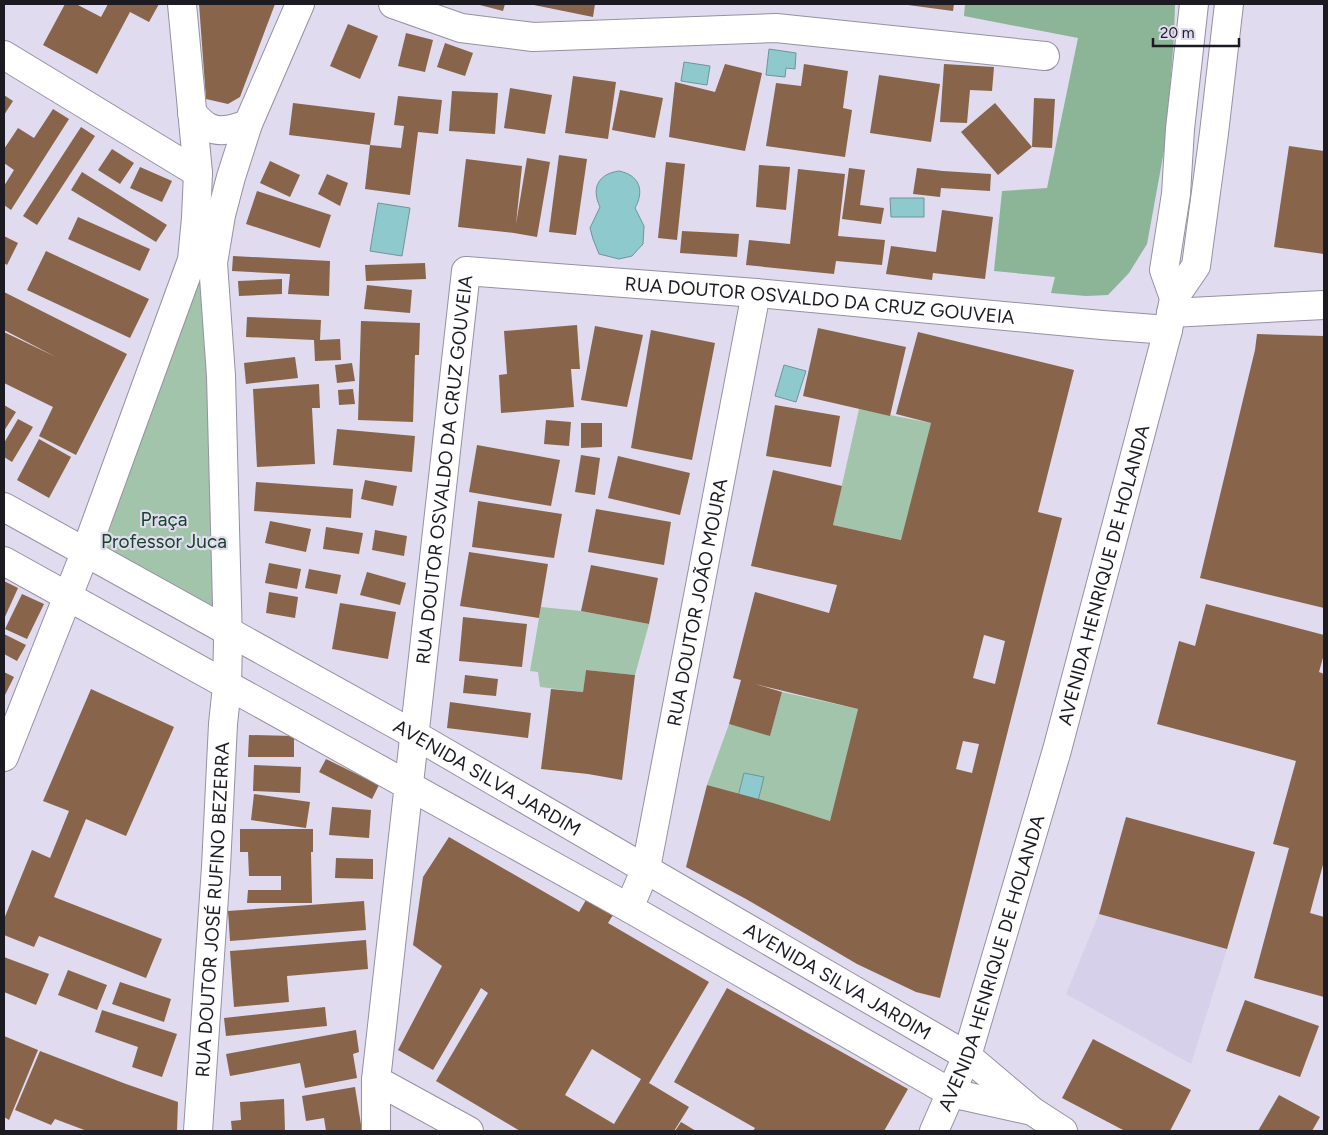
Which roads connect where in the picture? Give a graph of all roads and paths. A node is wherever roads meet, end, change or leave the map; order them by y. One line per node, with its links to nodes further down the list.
1 (182, 4): 8 (main road)
2 (300, 4): 9 (main road)
3 (393, 4): 7 (main road)
4 (1194, 4): 14 (main road)
5 (1229, 4): 14 (main road)
6 (4, 55): 10 (main road)
7 (1044, 56)
8 (192, 113): 9 (main road); 10 (main road)
9 (248, 124): 11 (main road)
10 (198, 174): 11 (main road)
11 (202, 262): 16 (main road); 19 (main road, RUA DOUTOR JOSÉ RUFINO BEZERRA)
12 (756, 294): 14 (main road, RUA DOUTOR OSVALDO DA CRUZ GOUVEIA); 21 (main road, RUA DOUTOR OSVALDO DA CRUZ GOUVEIA); 24 (main road, RUA DOUTOR JOÃO MOURA)
13 (1324, 306): 14 (main road, RUA DOUTOR OSVALDO DA CRUZ GOUVEIA)
14 (1171, 314): 26 (main road, AVENIDA HENRIQUE DE HOLANDA)
15 (4, 507): 16 (main road, AVENIDA SILVA JARDIM)
16 (85, 553): 18 (main road); 19 (main road, AVENIDA SILVA JARDIM)
17 (4, 561): 18 (main road)
18 (68, 596): 20 (main road); 22 (main road)
19 (228, 632): 20 (main road, RUA DOUTOR JOSÉ RUFINO BEZERRA); 21 (main road, AVENIDA SILVA JARDIM)
20 (227, 686): 23 (main road); 30 (main road, RUA DOUTOR JOSÉ RUFINO BEZERRA)
21 (414, 735): 23 (main road, RUA DOUTOR OSVALDO DA CRUZ GOUVEIA); 24 (main road, AVENIDA SILVA JARDIM)
22 (4, 757)
23 (408, 785): 25 (main road); 27 (main road, RUA DOUTOR OSVALDO DA CRUZ GOUVEIA)
24 (646, 868): 25 (main road, RUA DOUTOR JOÃO MOURA); 26 (main road, AVENIDA SILVA JARDIM)
25 (629, 908): 28 (main road)
26 (967, 1056): 28 (main road, AVENIDA HENRIQUE DE HOLANDA); 29 (main road, AVENIDA SILVA JARDIM)
27 (376, 1080): 31 (main road, RUA DOUTOR OSVALDO DA CRUZ GOUVEIA); 32 (main road)
28 (951, 1093): 29 (main road); 33 (main road, AVENIDA HENRIQUE DE HOLANDA)
29 (1032, 1111): 34 (main road)
30 (198, 1131)
31 (376, 1131)
32 (469, 1131)
33 (934, 1131)
34 (1063, 1131)

